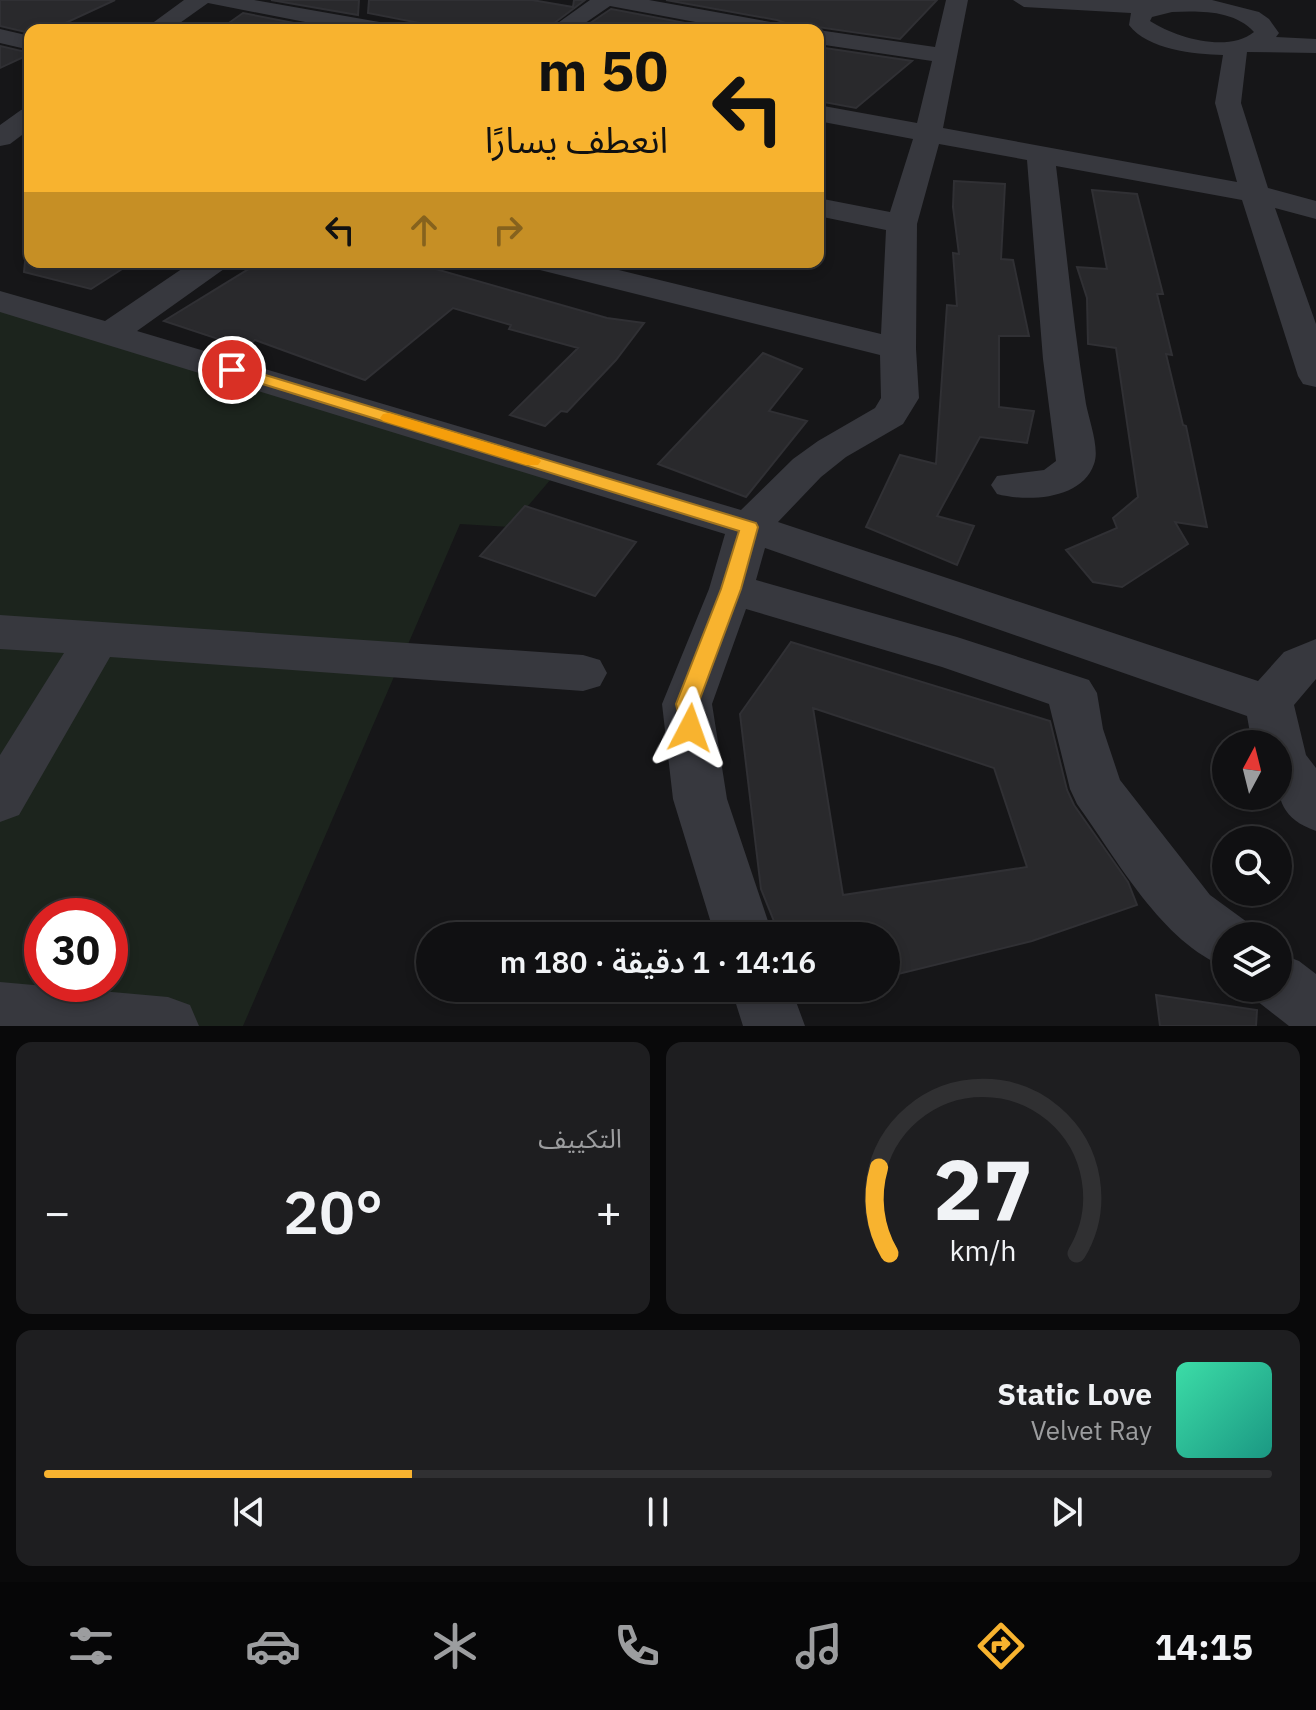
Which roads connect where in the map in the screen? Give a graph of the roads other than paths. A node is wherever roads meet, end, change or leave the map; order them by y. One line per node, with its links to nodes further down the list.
1 (199, 0): 10 (street)
2 (217, 0): 11 (street)
3 (605, 0): 12 (street)
4 (612, 0): 13 (street)
5 (957, 0): 21 (street)
6 (1024, 0): 7 (street)
7 (1053, 4): 8 (street); 15 (street)
8 (1160, 5): 9 (street); 15 (street)
9 (1224, 5): 17 (street)
10 (164, 24)
11 (351, 24)
12 (569, 24)
13 (743, 24)
14 (0, 36): 19 (street)
15 (1163, 37): 17 (street); 22 (street)
16 (824, 38): 21 (street)
17 (1251, 38): 18 (street); 20 (street); 22 (street)
18 (1316, 38)
19 (24, 42)
20 (1316, 46)
21 (944, 56): 24 (street)
22 (1213, 86): 26 (street)
23 (824, 114): 24 (street)
24 (928, 134): 25 (street); 29 (street)
25 (1041, 155): 26 (street); 36 (street)
26 (1255, 194): 28 (street); 35 (street)
27 (824, 208): 29 (street)
28 (1316, 210)
29 (902, 224): 34 (street)
30 (204, 268): 33 (street)
31 (571, 268): 34 (street)
32 (0, 301): 33 (street)
33 (111, 333): 37 (street)
34 (898, 349): 37 (street)
35 (1316, 376)
36 (1011, 485)
37 (749, 527): 38 (street); 41 (street)
38 (731, 589): 44 (street); 48 (street)
39 (0, 632): 40 (street)
40 (97, 639): 43 (street); 46 (street)
41 (1080, 640): 44 (street); 45 (street)
42 (1316, 656): 45 (street)
43 (583, 673)
44 (1072, 693): 49 (street)
45 (1269, 704): 47 (street)
46 (0, 800)
47 (1316, 809)
48 (740, 922)
49 (1212, 930)
50 (1292, 992): 52 (street)
51 (766, 1002): 55 (street)
52 (1316, 1010)
53 (0, 1011): 54 (street)
54 (168, 1026)
55 (774, 1026)

